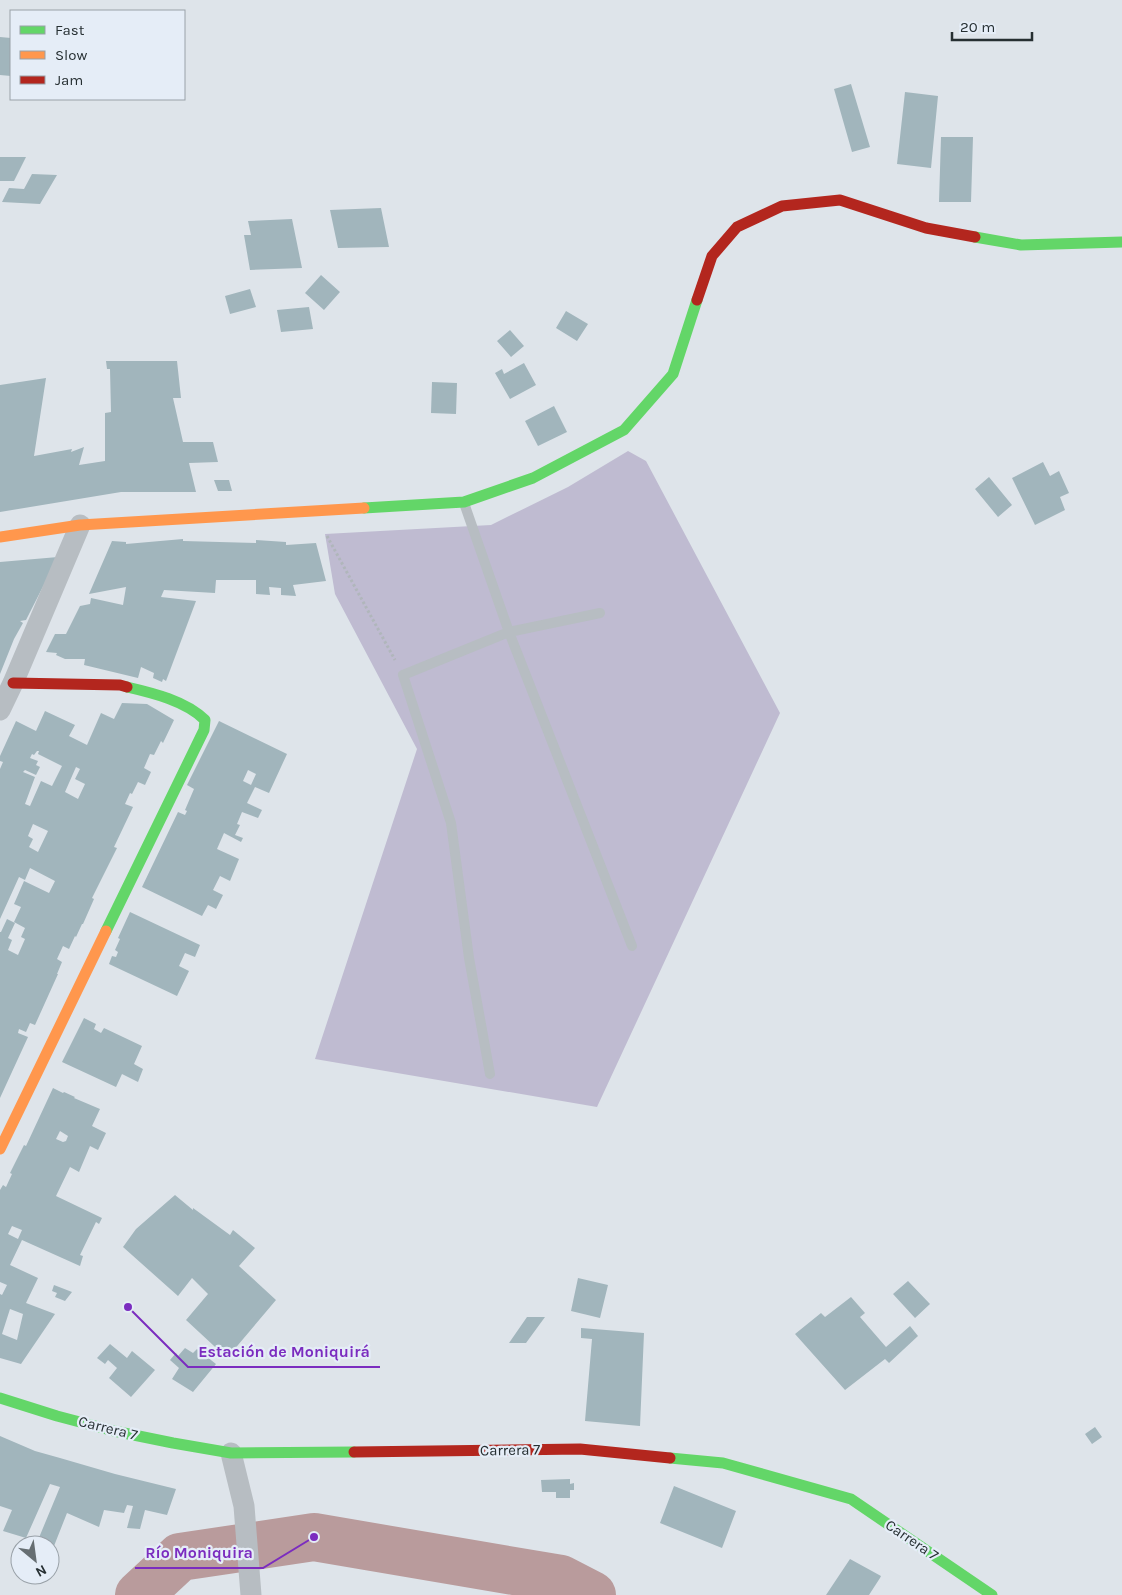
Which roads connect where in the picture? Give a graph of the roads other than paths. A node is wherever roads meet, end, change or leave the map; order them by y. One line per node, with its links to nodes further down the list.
1 (1122, 242): 2 (street)
2 (464, 502): 3 (street); 6 (lane)
3 (80, 525): 4 (street); 7 (street)
4 (0, 537)
5 (600, 613): 6 (lane)
6 (509, 632): 9 (lane); 10 (lane)
7 (13, 683): 8 (street); 11 (street)
8 (0, 710)
9 (632, 946)
10 (490, 1074)
11 (0, 1149)
12 (0, 1398): 13 (street, Carrera 7)
13 (231, 1453): 14 (street); 15 (street, Carrera 7)
14 (251, 1595)
15 (992, 1595)

